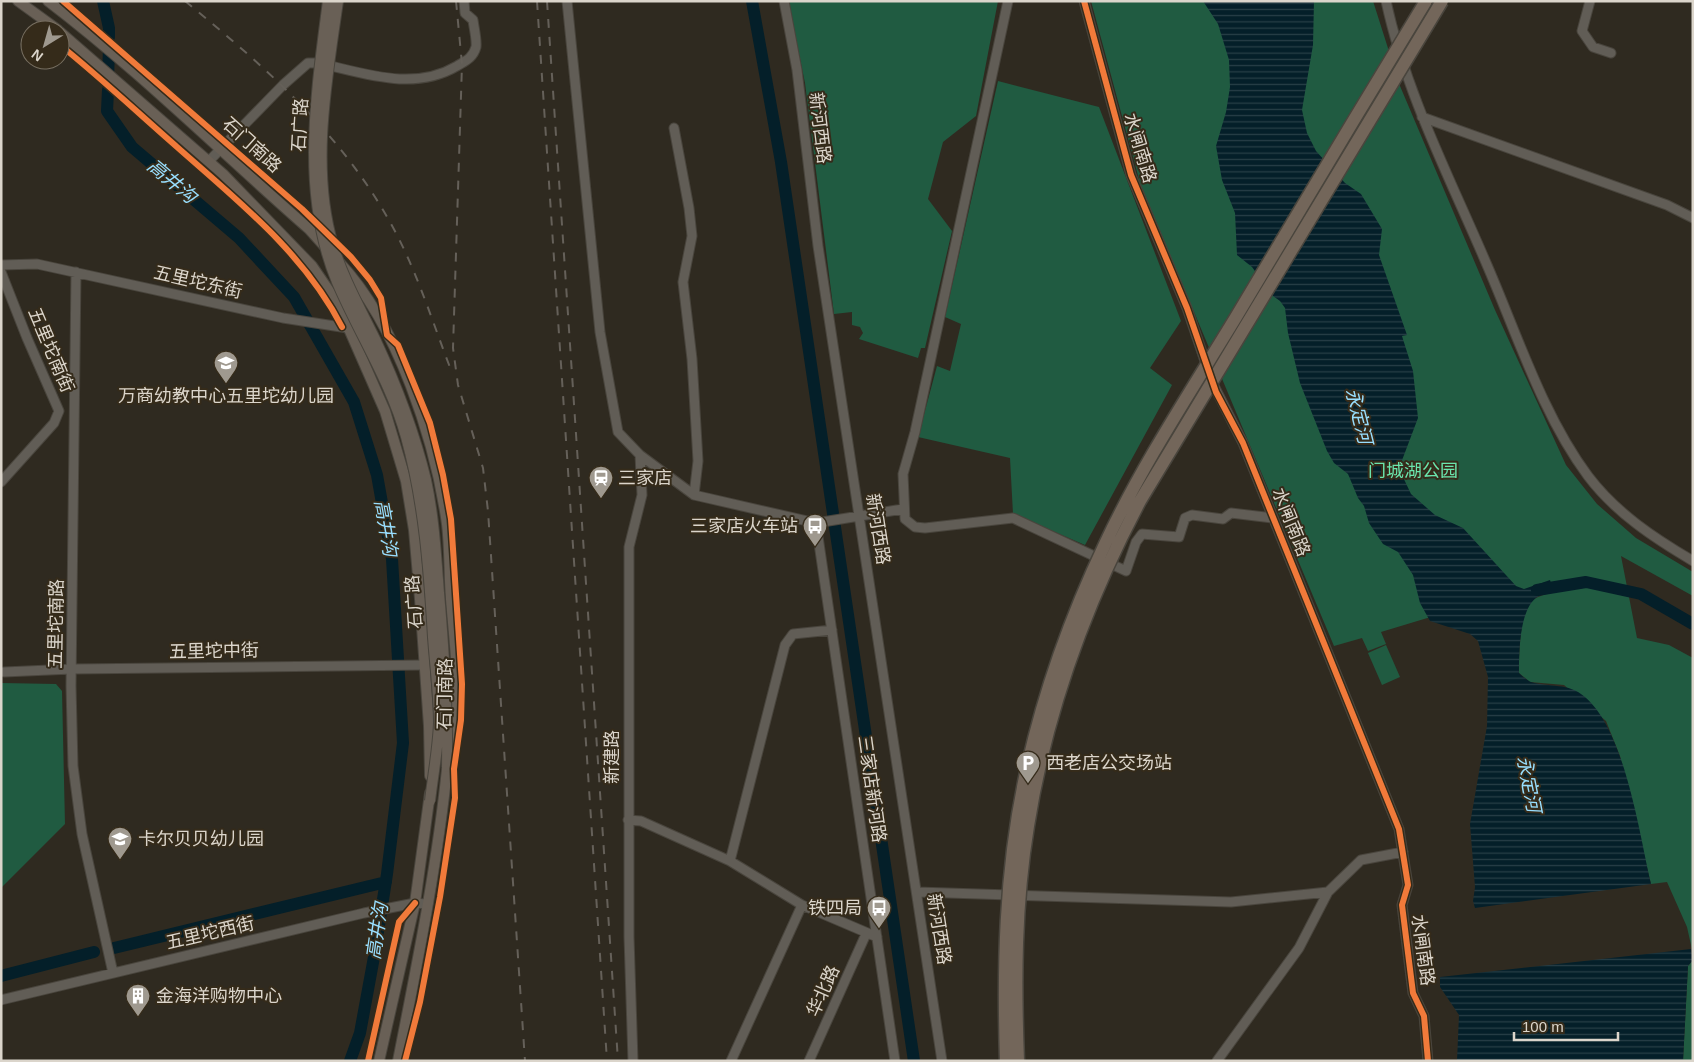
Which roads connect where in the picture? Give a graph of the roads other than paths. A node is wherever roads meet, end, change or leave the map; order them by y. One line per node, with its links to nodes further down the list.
1 (18, 1): 14 (main road, 石门南路)
2 (48, 1): 19 (main road, 石门南路)
3 (328, 1): 40 (main road, 石广路, bridge)
4 (338, 1): 39 (main road, 石广路, bridge)
5 (464, 1): 19 (street)
6 (567, 1): 27 (street)
7 (784, 1): 31 (street, 新河西路)
8 (1008, 1): 30 (street)
9 (1084, 1): 32 (street, 水闸南路)
10 (1386, 1): 17 (street)
11 (1426, 1): 60 (highway, bridge)
12 (1442, 1): 61 (highway, bridge)
13 (1590, 1): 16 (street)
14 (44, 20)
15 (70, 40): 20 (main road, 石门南路)
16 (1610, 53)
17 (1422, 118): 21 (street); 34 (street)
18 (674, 128): 29 (street)
19 (219, 151): 20 (street); 26 (main road, 石门南路)
20 (209, 161): 25 (main road, 石门南路)
21 (1693, 218)
22 (1, 265): 24 (street, 五里坨东街)
23 (1, 272): 28 (street, 五里坨南街)
24 (76, 272): 25 (street, 五里坨东街); 37 (street, 五里坨南路)
25 (350, 328): 26 (street, 五里坨东街); 36 (main road, 石门南路)
26 (387, 334): 39 (main road, 石门南路)
27 (640, 455): 29 (street); 41 (street, 新建路)
28 (1, 482)
29 (694, 495): 33 (street)
30 (903, 509): 31 (street); 32 (street)
31 (860, 516): 33 (street); 44 (street, 新河西路)
32 (1273, 518): 42 (street, 水闸南路)
33 (816, 523): 35 (street, 三家店新河路)
34 (1693, 561)
35 (832, 630): 43 (street); 50 (street, 三家店新河路)
36 (424, 665): 37 (street, 五里坨中街); 40 (main road, 石门南路)
37 (72, 669): 38 (street, 五里坨中街); 51 (street, 五里坨南路)
38 (4, 672)
39 (447, 767): 47 (main road, 石门南路)
40 (430, 801): 46 (main road, 石门南路)
41 (628, 820): 43 (street); 55 (street, 新建路)
42 (1402, 852): 45 (street); 63 (street, 水闸南路)
43 (730, 861): 48 (street)
44 (917, 892): 45 (street); 59 (street, 新河西路)
45 (1328, 892): 62 (street)
46 (415, 903): 47 (street, 五里坨西街); 51 (street, 五里坨西街); 53 (main road, 石门南路)
47 (426, 904): 54 (main road, 石门南路)
48 (802, 905): 49 (street); 56 (street)
49 (866, 934): 50 (street); 57 (street, 华北路)
50 (877, 937): 58 (street, 三家店新河路)
51 (113, 973): 52 (street, 五里坨西街)
52 (1, 1000)
53 (379, 1061)
54 (398, 1061)
55 (633, 1061)
56 (731, 1061)
57 (809, 1061)
58 (895, 1061)
59 (942, 1061)
60 (1006, 1061)
61 (1018, 1061)
62 (1217, 1061)
63 (1428, 1061)

